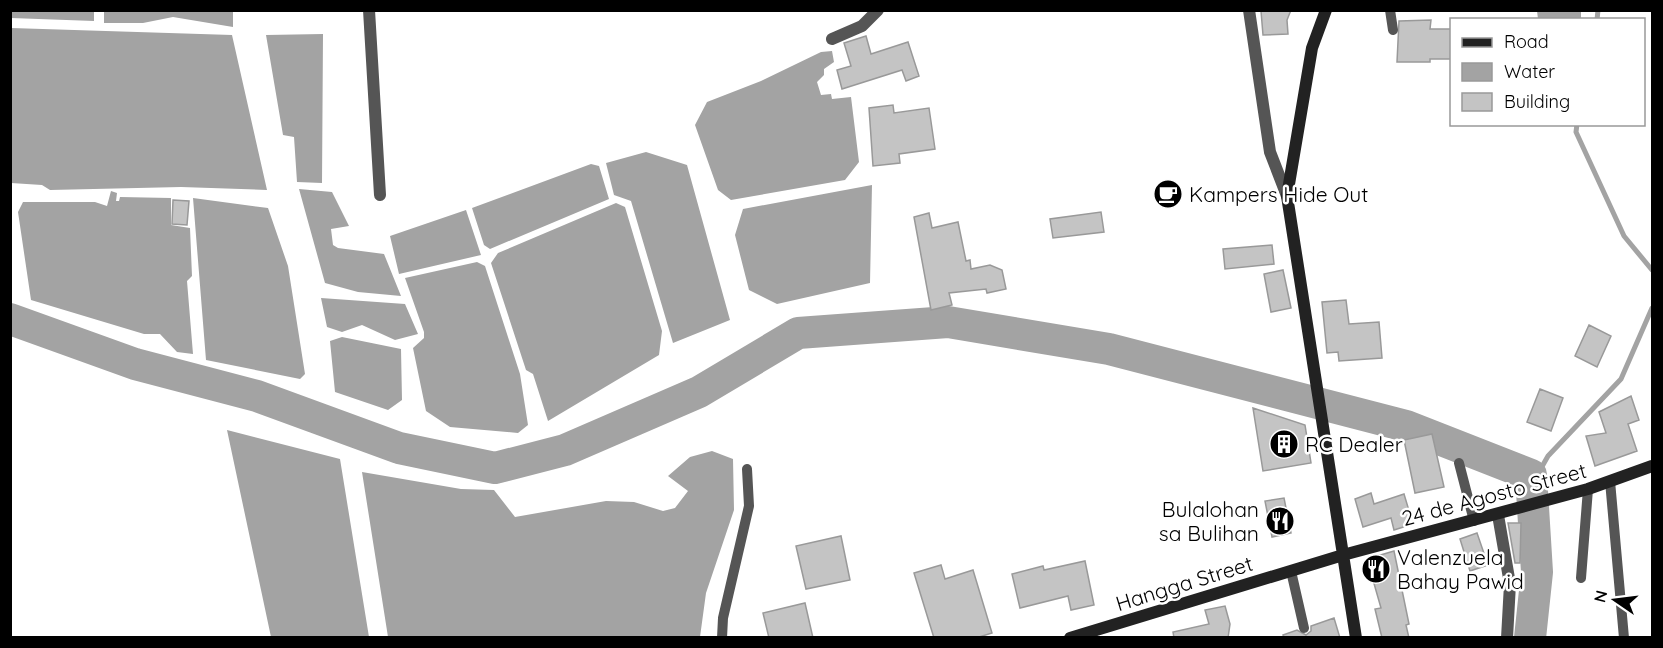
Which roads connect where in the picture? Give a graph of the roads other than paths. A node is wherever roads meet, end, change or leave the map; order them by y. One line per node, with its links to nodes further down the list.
1 (369, 10): 8 (street)
2 (878, 10): 7 (street)
3 (1249, 10): 9 (street)
4 (1326, 10): 9 (main road)
5 (1390, 10): 6 (lane)
6 (1393, 30)
7 (832, 39)
8 (380, 195)
9 (1287, 195): 17 (main road)
10 (1459, 463): 16 (lane)
11 (1653, 466): 13 (main road, 24 de Agosto Street)
12 (747, 469): 21 (lane)
13 (1610, 481): 14 (main road, 24 de Agosto Street); 25 (lane)
14 (1588, 489): 15 (main road, 24 de Agosto Street); 19 (lane)
15 (1498, 515): 16 (main road, 24 de Agosto Street); 24 (street)
16 (1474, 521): 17 (main road, 24 de Agosto Street)
17 (1343, 555): 18 (main road, Hangga Street); 23 (main road)
18 (1291, 571): 20 (lane); 22 (main road, Hangga Street)
19 (1581, 578)
20 (1304, 628)
21 (722, 638)
22 (1070, 638)
23 (1356, 638)
24 (1507, 638)
25 (1624, 638)

